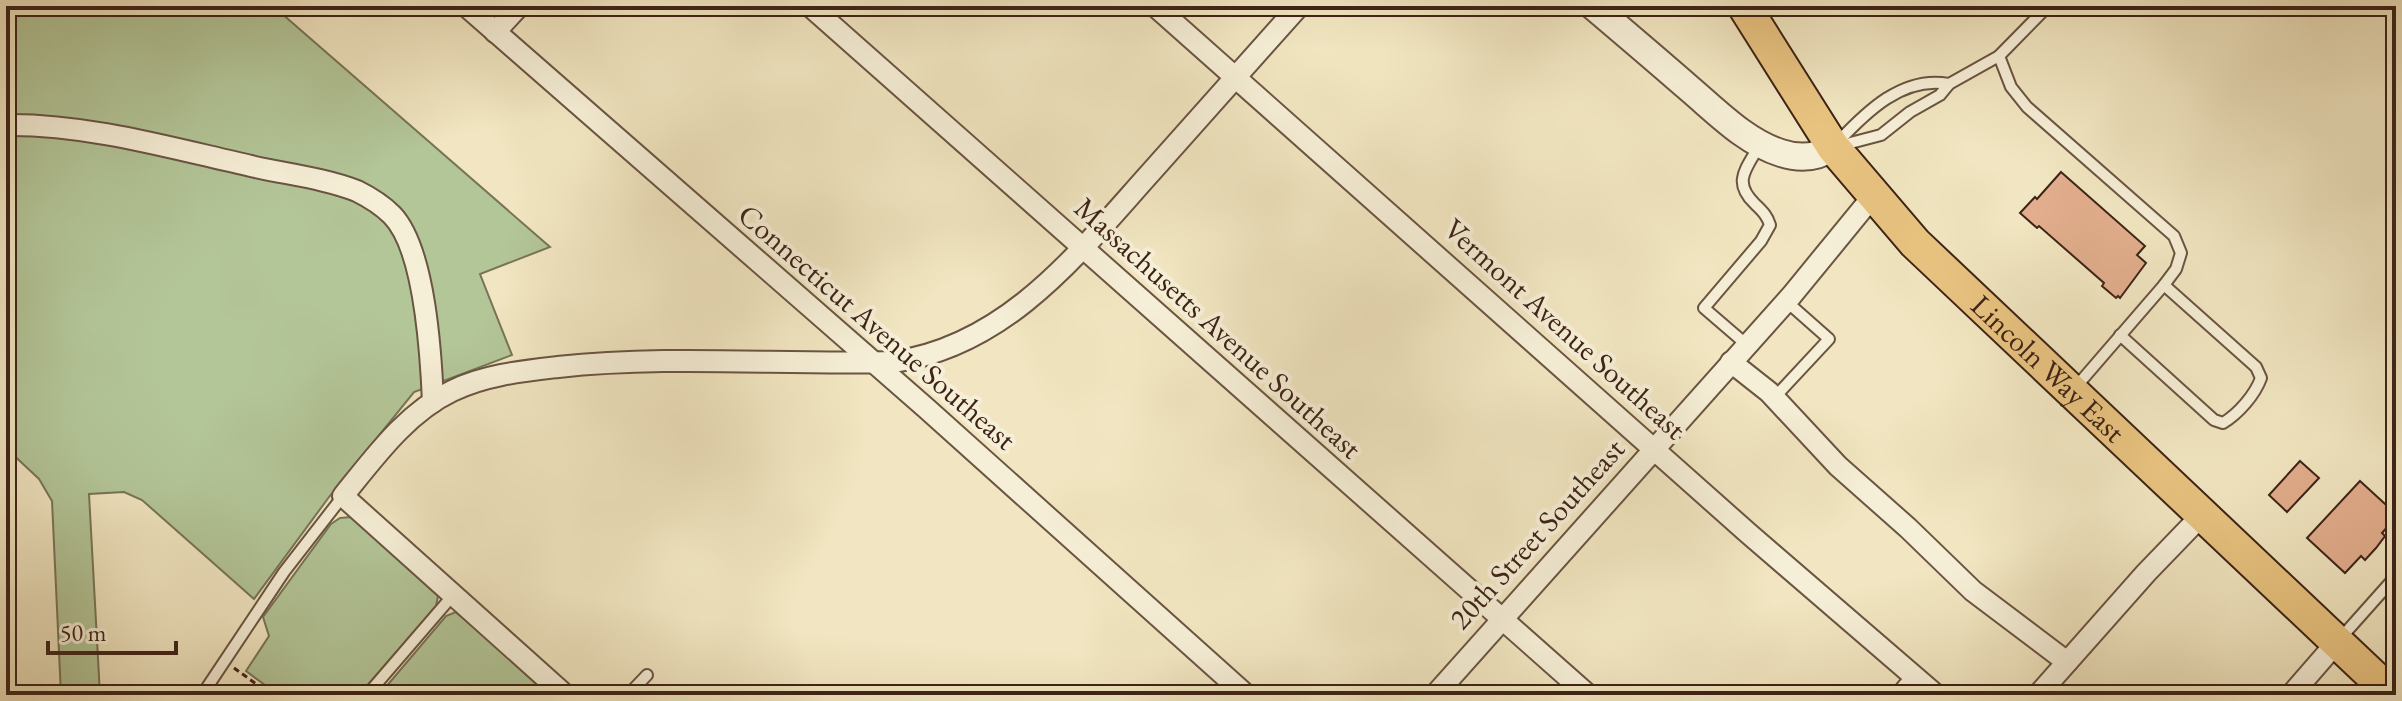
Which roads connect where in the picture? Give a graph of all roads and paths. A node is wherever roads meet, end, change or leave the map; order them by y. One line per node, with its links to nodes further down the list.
1 (466, 6): 9 (street, Connecticut Avenue Southeast)
2 (519, 6): 9 (street)
3 (810, 6): 17 (street, Massachusetts Avenue Southeast)
4 (1155, 6): 11 (street, Vermont Avenue Southeast)
5 (1299, 6): 11 (street)
6 (1593, 6): 14 (street)
7 (1744, 6): 15 (main road, Lincoln Way East)
8 (2048, 6): 10 (lane)
9 (495, 32): 23 (street, Connecticut Avenue Southeast)
10 (1999, 56): 12 (lane); 18 (lane)
11 (1236, 77): 17 (street); 27 (street, Vermont Avenue Southeast)
12 (1949, 84): 15 (lane); 15 (lane)
13 (6, 125): 26 (street)
14 (1760, 144): 15 (street); 21 (lane)
15 (1833, 147): 16 (main road, Lincoln Way East)
16 (1873, 196): 19 (street, 20th Street Southeast); 24 (main road, Lincoln Way East)
17 (1083, 248): 23 (street); 32 (street, Massachusetts Avenue Southeast)
18 (2164, 285): 20 (lane); 20 (lane)
19 (1786, 301): 21 (street, 20th Street Southeast); 25 (lane)
20 (2120, 335): 24 (lane)
21 (1747, 345): 22 (street, 20th Street Southeast)
22 (1731, 362): 25 (street); 27 (street, 20th Street Southeast)
23 (872, 363): 26 (street); 43 (street, Connecticut Avenue Southeast)
24 (2071, 392): 29 (main road, Lincoln Way East)
25 (1774, 398): 35 (street)
26 (433, 402): 28 (street)
27 (1654, 448): 32 (street, 20th Street Southeast); 36 (street, Vermont Avenue Southeast)
28 (343, 496): 31 (street); 34 (lane)
29 (2202, 515): 33 (main road, Lincoln Way East); 35 (street)
30 (2396, 576): 33 (lane)
31 (454, 594): 40 (lane); 41 (street)
32 (1502, 618): 44 (street, 20th Street Southeast); 45 (street, Massachusetts Avenue Southeast)
33 (2337, 642): 49 (street); 50 (main road, Lincoln Way East)
34 (224, 661): 38 (lane); 39 (path)
35 (2067, 662): 48 (street)
36 (1913, 674): 46 (lane); 47 (street, Vermont Avenue Southeast)
37 (647, 675): 42 (lane)
38 (202, 695)
39 (267, 695)
40 (367, 695)
41 (565, 695)
42 (628, 695)
43 (1246, 695)
44 (1435, 695)
45 (1588, 695)
46 (1895, 695)
47 (1936, 695)
48 (2038, 695)
49 (2291, 695)
50 (2393, 695)

